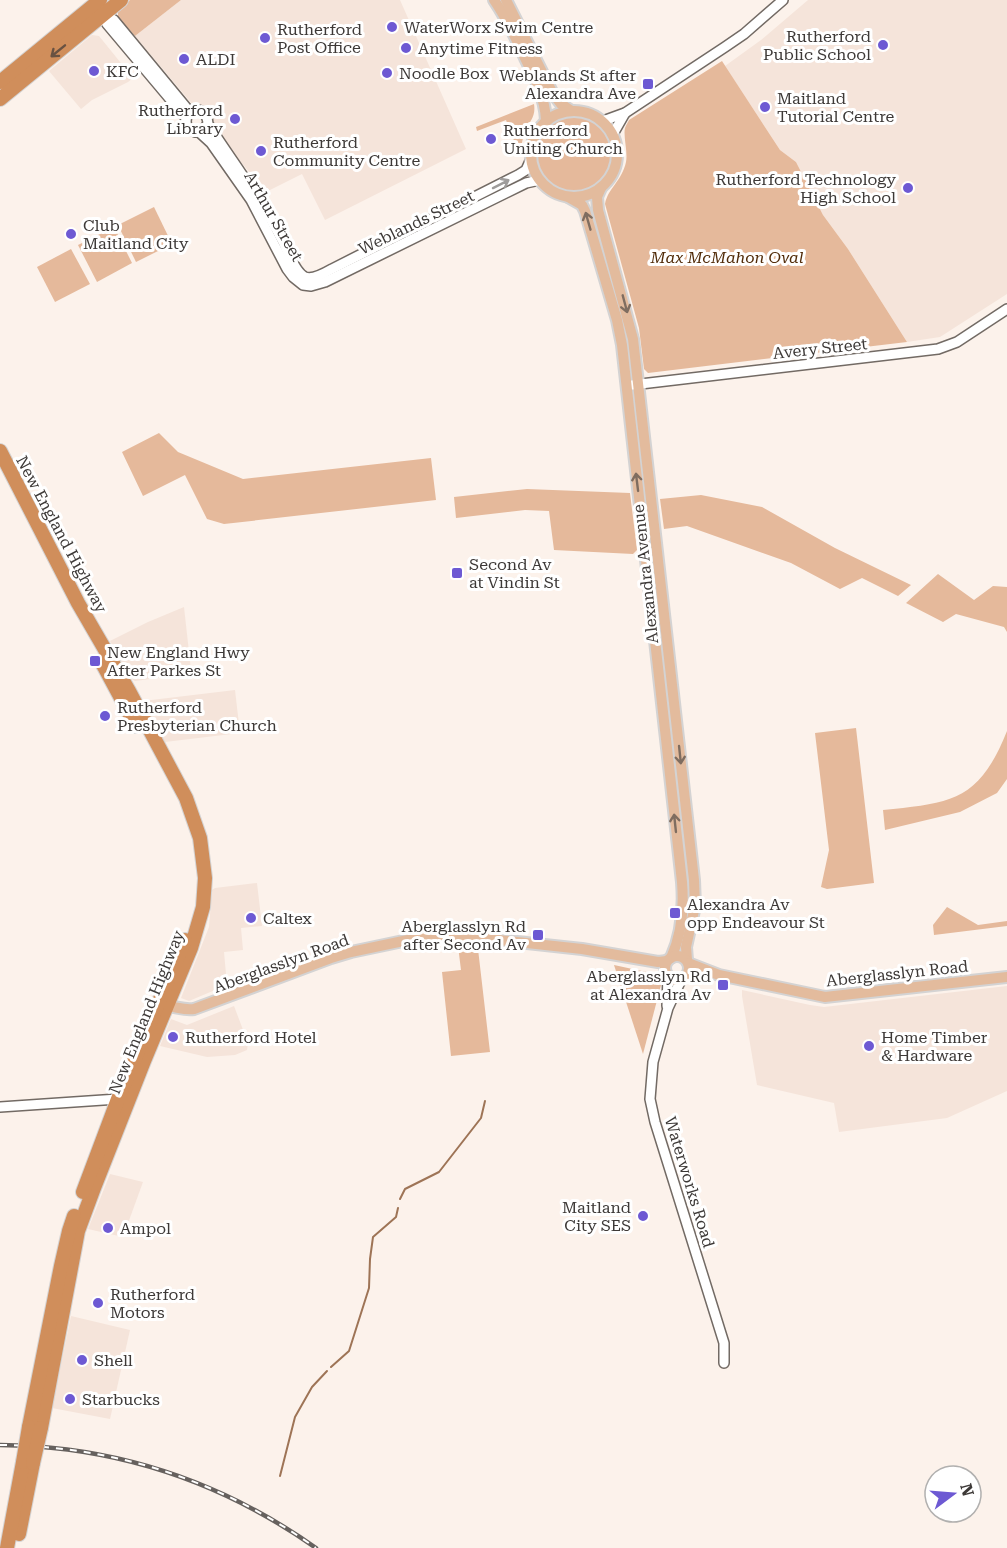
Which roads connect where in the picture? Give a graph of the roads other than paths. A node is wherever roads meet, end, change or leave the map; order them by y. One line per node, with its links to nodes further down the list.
1 (121, 0): 5 (highway)
2 (494, 0): 11 (main road)
3 (506, 0): 8 (main road)
4 (783, 0): 9 (street)
5 (99, 6): 6 (highway); 7 (highway, one-way to 7); 10 (street)
6 (0, 82)
7 (0, 99)
8 (570, 110): 11 (main road); 12 (main road)
9 (625, 113): 12 (street); 15 (street)
10 (188, 115): 13 (street); 14 (street)
11 (546, 120): 16 (main road)
12 (603, 121): 15 (main road)
13 (208, 124): 14 (street); 20 (street, Arthur Street)
14 (198, 132): 20 (street, Arthur Street)
15 (613, 134): 18 (main road)
16 (531, 159): 17 (main road); 20 (street, Weblands Street, one-way to 16)
17 (540, 180): 19 (main road); 20 (street, Weblands Street)
18 (601, 188): 19 (main road); 22 (main road, Alexandra Avenue, one-way to 22)
19 (568, 197): 23 (main road, Alexandra Avenue, one-way to 19)
20 (303, 280)
21 (1007, 309): 22 (street, Avery Street)
22 (639, 384): 23 (street, Avery Street); 28 (main road, Alexandra Avenue, one-way to 28)
23 (627, 386): 27 (main road, Alexandra Avenue, one-way to 23)
24 (0, 451): 33 (highway, New England Highway)
25 (0, 471): 35 (highway, New England Highway)
26 (635, 958): 27 (main road, Aberglasslyn Road); 29 (main road, Aberglasslyn Road); 33 (main road, Aberglasslyn Road)
27 (669, 959): 28 (main road); 29 (main road)
28 (687, 962): 30 (main road, Aberglasslyn Road); 32 (main road)
29 (667, 975): 32 (main road); 34 (street, Waterworks Road)
30 (719, 975): 31 (main road, Aberglasslyn Road); 32 (main road, Aberglasslyn Road)
31 (1007, 977)
32 (682, 979): 34 (street, Waterworks Road)
33 (168, 1005): 35 (main road); 39 (highway, New England Highway)
34 (668, 1008): 38 (street, Waterworks Road)
35 (154, 1013): 36 (highway, New England Highway)
36 (118, 1099): 37 (street); 39 (highway, New England Highway)
37 (0, 1107)
38 (724, 1363)
39 (35, 1428): 40 (highway, New England Highway, bridge)
40 (28, 1462): 41 (highway, New England Highway); 42 (highway, New England Highway)
41 (7, 1548)
42 (16, 1548)

